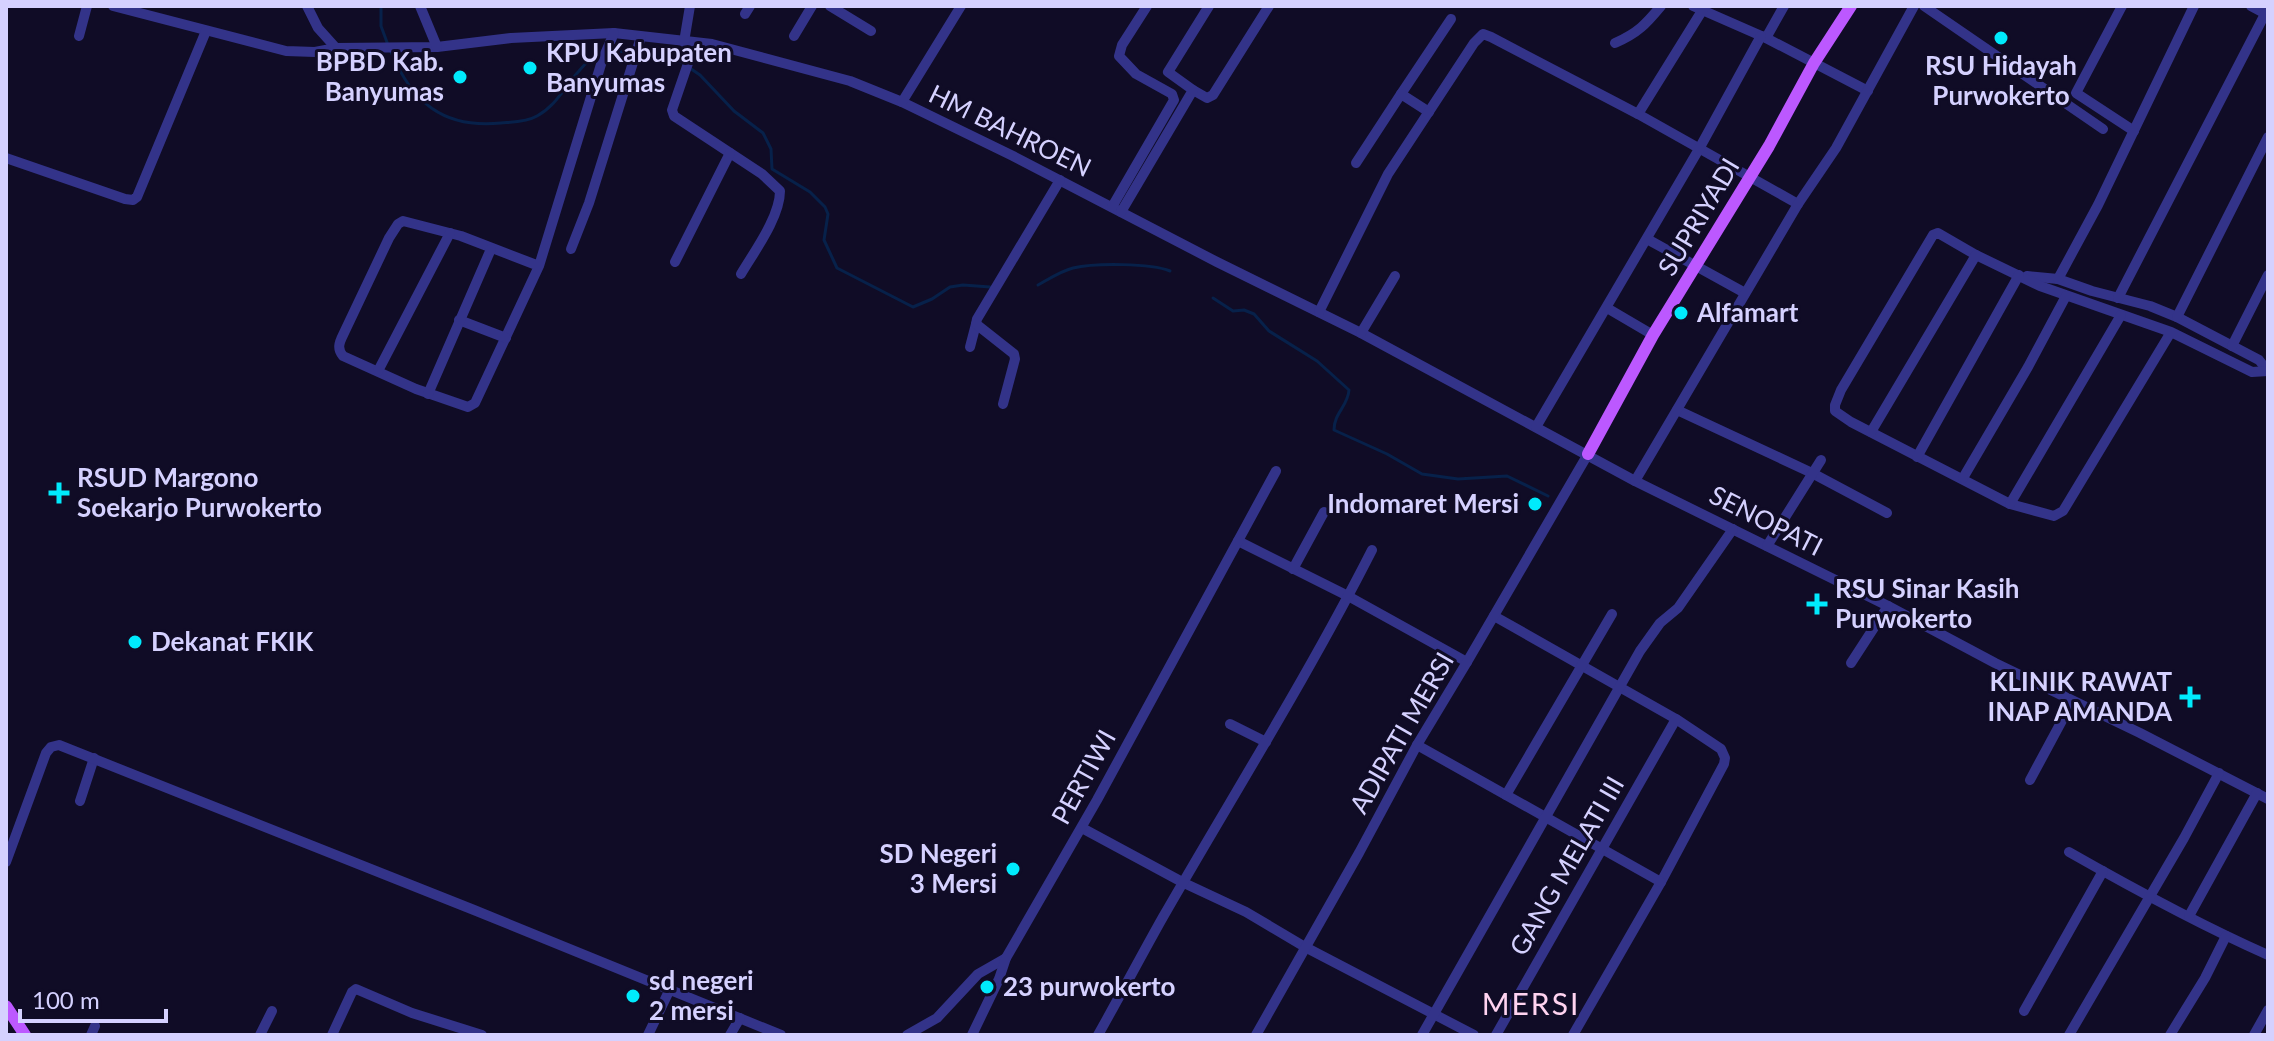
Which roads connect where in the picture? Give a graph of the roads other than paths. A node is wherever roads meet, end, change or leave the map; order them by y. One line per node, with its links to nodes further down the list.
1 (87, 6): 25 (street)
2 (113, 6): 23 (street, HM BAHROEN)
3 (307, 6): 33 (street)
4 (420, 6): 32 (street)
5 (690, 6): 31 (street)
6 (812, 6): 26 (street)
7 (830, 6): 24 (street)
8 (961, 6): 38 (street)
9 (1147, 6): 51 (street)
10 (1209, 6): 35 (street)
11 (1269, 6): 35 (street)
12 (1661, 6): 30 (street)
13 (1784, 6): 27 (street)
14 (1851, 6): 34 (main road, SUPRIYADI)
15 (1914, 6): 36 (street)
16 (1924, 6): 41 (street)
17 (2122, 6): 42 (street)
18 (2194, 6): 42 (street)
19 (2251, 6): 21 (street)
20 (1700, 7): 27 (street); 40 (street)
21 (2266, 14): 68 (street)
22 (1451, 19): 37 (street)
23 (206, 31): 33 (street, HM BAHROEN); 46 (street)
24 (871, 31)
25 (79, 36)
26 (794, 36)
27 (1763, 37): 34 (street); 44 (street)
28 (613, 38): 29 (street, HM BAHROEN); 32 (street, HM BAHROEN); 58 (street)
29 (639, 41): 31 (street, HM BAHROEN); 55 (street)
30 (1615, 43)
31 (690, 46): 38 (street, HM BAHROEN); 45 (street)
32 (437, 47): 33 (street, HM BAHROEN)
33 (336, 48)
34 (1814, 63): 36 (street); 48 (main road, SUPRIYADI)
35 (1193, 90): 51 (street)
36 (1868, 91): 50 (street)
37 (1401, 94): 39 (street); 47 (street)
38 (902, 102): 49 (street, HM BAHROEN)
39 (1429, 112): 40 (street); 72 (street)
40 (1638, 114): 44 (street)
41 (2103, 129)
42 (2134, 131): 64 (street)
43 (2268, 137): 74 (street)
44 (1699, 149): 48 (street); 53 (street)
45 (730, 153): 57 (street); 60 (street)
46 (6, 158)
47 (1356, 163)
48 (1749, 177): 50 (street); 59 (main road, SUPRIYADI)
49 (1060, 180): 51 (street, HM BAHROEN); 77 (street)
50 (1798, 204): 66 (street)
51 (1116, 209): 72 (street, HM BAHROEN)
52 (450, 233): 54 (street); 87 (street); 87 (street)
53 (1647, 239): 59 (street); 71 (street)
54 (491, 249): 58 (street); 75 (street)
55 (571, 249)
56 (1976, 255): 61 (street); 92 (street); 92 (street)
57 (675, 262)
58 (539, 266): 82 (street)
59 (1695, 266): 66 (street); 81 (main road, SUPRIYADI)
60 (741, 274)
61 (2019, 275): 64 (street); 67 (street); 94 (street)
62 (2268, 275): 84 (street)
63 (1395, 276): 79 (street)
64 (2058, 279): 65 (street)
65 (2092, 291): 68 (street); 69 (street)
66 (1745, 293): 90 (street)
67 (2066, 296): 69 (street); 98 (street)
68 (2118, 298): 70 (street)
69 (2086, 304): 73 (street)
70 (2150, 306): 74 (street); 76 (street)
71 (1607, 308): 81 (street); 91 (street)
72 (1319, 312): 79 (street, HM BAHROEN)
73 (2121, 315): 76 (street); 100 (street)
74 (2177, 317): 80 (street)
75 (459, 320): 82 (street); 88 (street)
76 (2143, 323): 78 (street)
77 (976, 324): 85 (street); 89 (street)
78 (2171, 332): 83 (street); 100 (street)
79 (1361, 333): 91 (street, HM BAHROEN)
80 (2210, 333): 83 (street); 84 (street)
81 (1653, 335): 93 (main road, SUPRIYADI)
82 (506, 338): 88 (street)
83 (2202, 346): 86 (street)
84 (2232, 346): 86 (street)
85 (970, 347)
86 (2268, 370)
87 (378, 371): 88 (street)
88 (428, 394)
89 (1003, 404)
90 (1677, 410): 97 (street); 99 (street)
91 (1536, 427): 93 (street, HM BAHROEN)
92 (1871, 432): 94 (street)
93 (1588, 454): 99 (street, SENOPATI); 111 (street, ADIPATI MERSI)
94 (1917, 457): 98 (street)
95 (1821, 460): 97 (street)
96 (1276, 471): 104 (street, PERTIWI)
97 (1812, 473): 102 (street); 105 (street)
98 (1963, 478): 100 (street)
99 (1635, 481): 103 (street, SENOPATI)
100 (2010, 504)
101 (1324, 512): 107 (street)
102 (1887, 513)
103 (1733, 529): 105 (street, SENOPATI); 115 (street)
104 (1238, 541): 107 (street); 128 (street, PERTIWI)
105 (1767, 546): 109 (street, SENOPATI)
106 (1372, 550): 108 (street)
107 (1293, 569): 108 (street)
108 (1348, 596): 112 (street); 119 (street)
109 (1888, 606): 113 (street); 116 (street, SENOPATI)
110 (1612, 614): 114 (street)
111 (1494, 616): 112 (street, ADIPATI MERSI); 114 (street)
112 (1467, 662): 120 (street, ADIPATI MERSI)
113 (1851, 663)
114 (1583, 664): 115 (street); 124 (street)
115 (1619, 686): 117 (street); 127 (street)
116 (2072, 702): 122 (street, SENOPATI); 123 (street)
117 (1676, 719): 129 (street, GANG MELATI III); 133 (street)
118 (1230, 724): 119 (street)
119 (1266, 742): 134 (street)
120 (1417, 745): 124 (street); 138 (street, ADIPATI MERSI)
121 (94, 758): 126 (street); 131 (street); 141 (street)
122 (2219, 773): 125 (street, SENOPATI); 135 (street)
123 (2030, 780)
124 (1506, 795): 127 (street)
125 (2263, 796): 136 (street)
126 (80, 801)
127 (1545, 817): 129 (street); 146 (street)
128 (1082, 828): 134 (street); 140 (street, PERTIWI)
129 (1601, 848): 133 (street); 161 (street, GANG MELATI III)
130 (2069, 852): 132 (street)
131 (6, 862)
132 (2103, 871): 135 (street); 145 (street)
133 (1661, 882): 162 (street)
134 (1184, 883): 138 (street); 157 (street)
135 (2149, 897): 136 (street); 163 (street)
136 (2189, 916): 137 (street)
137 (2226, 936): 139 (street); 164 (street)
138 (1305, 947): 146 (street); 158 (street, ADIPATI MERSI)
139 (2268, 955)
140 (1006, 958): 155 (street); 156 (street, PERTIWI)
141 (670, 989): 147 (street); 152 (street)
142 (6, 1006): 148 (main road)
143 (2268, 1010): 165 (street)
144 (272, 1011): 149 (street)
145 (2024, 1011)
146 (1434, 1014): 159 (street); 160 (street)
147 (740, 1018): 153 (street); 154 (street)
148 (25, 1035)
149 (260, 1035)
150 (332, 1035): 151 (street)
151 (482, 1035)
152 (648, 1035)
153 (730, 1035)
154 (781, 1035)
155 (907, 1035)
156 (972, 1035)
157 (1098, 1035)
158 (1256, 1035)
159 (1422, 1035)
160 (1474, 1035)
161 (1496, 1035)
162 (1573, 1035)
163 (2069, 1035)
164 (2170, 1035)
165 (2254, 1035)

